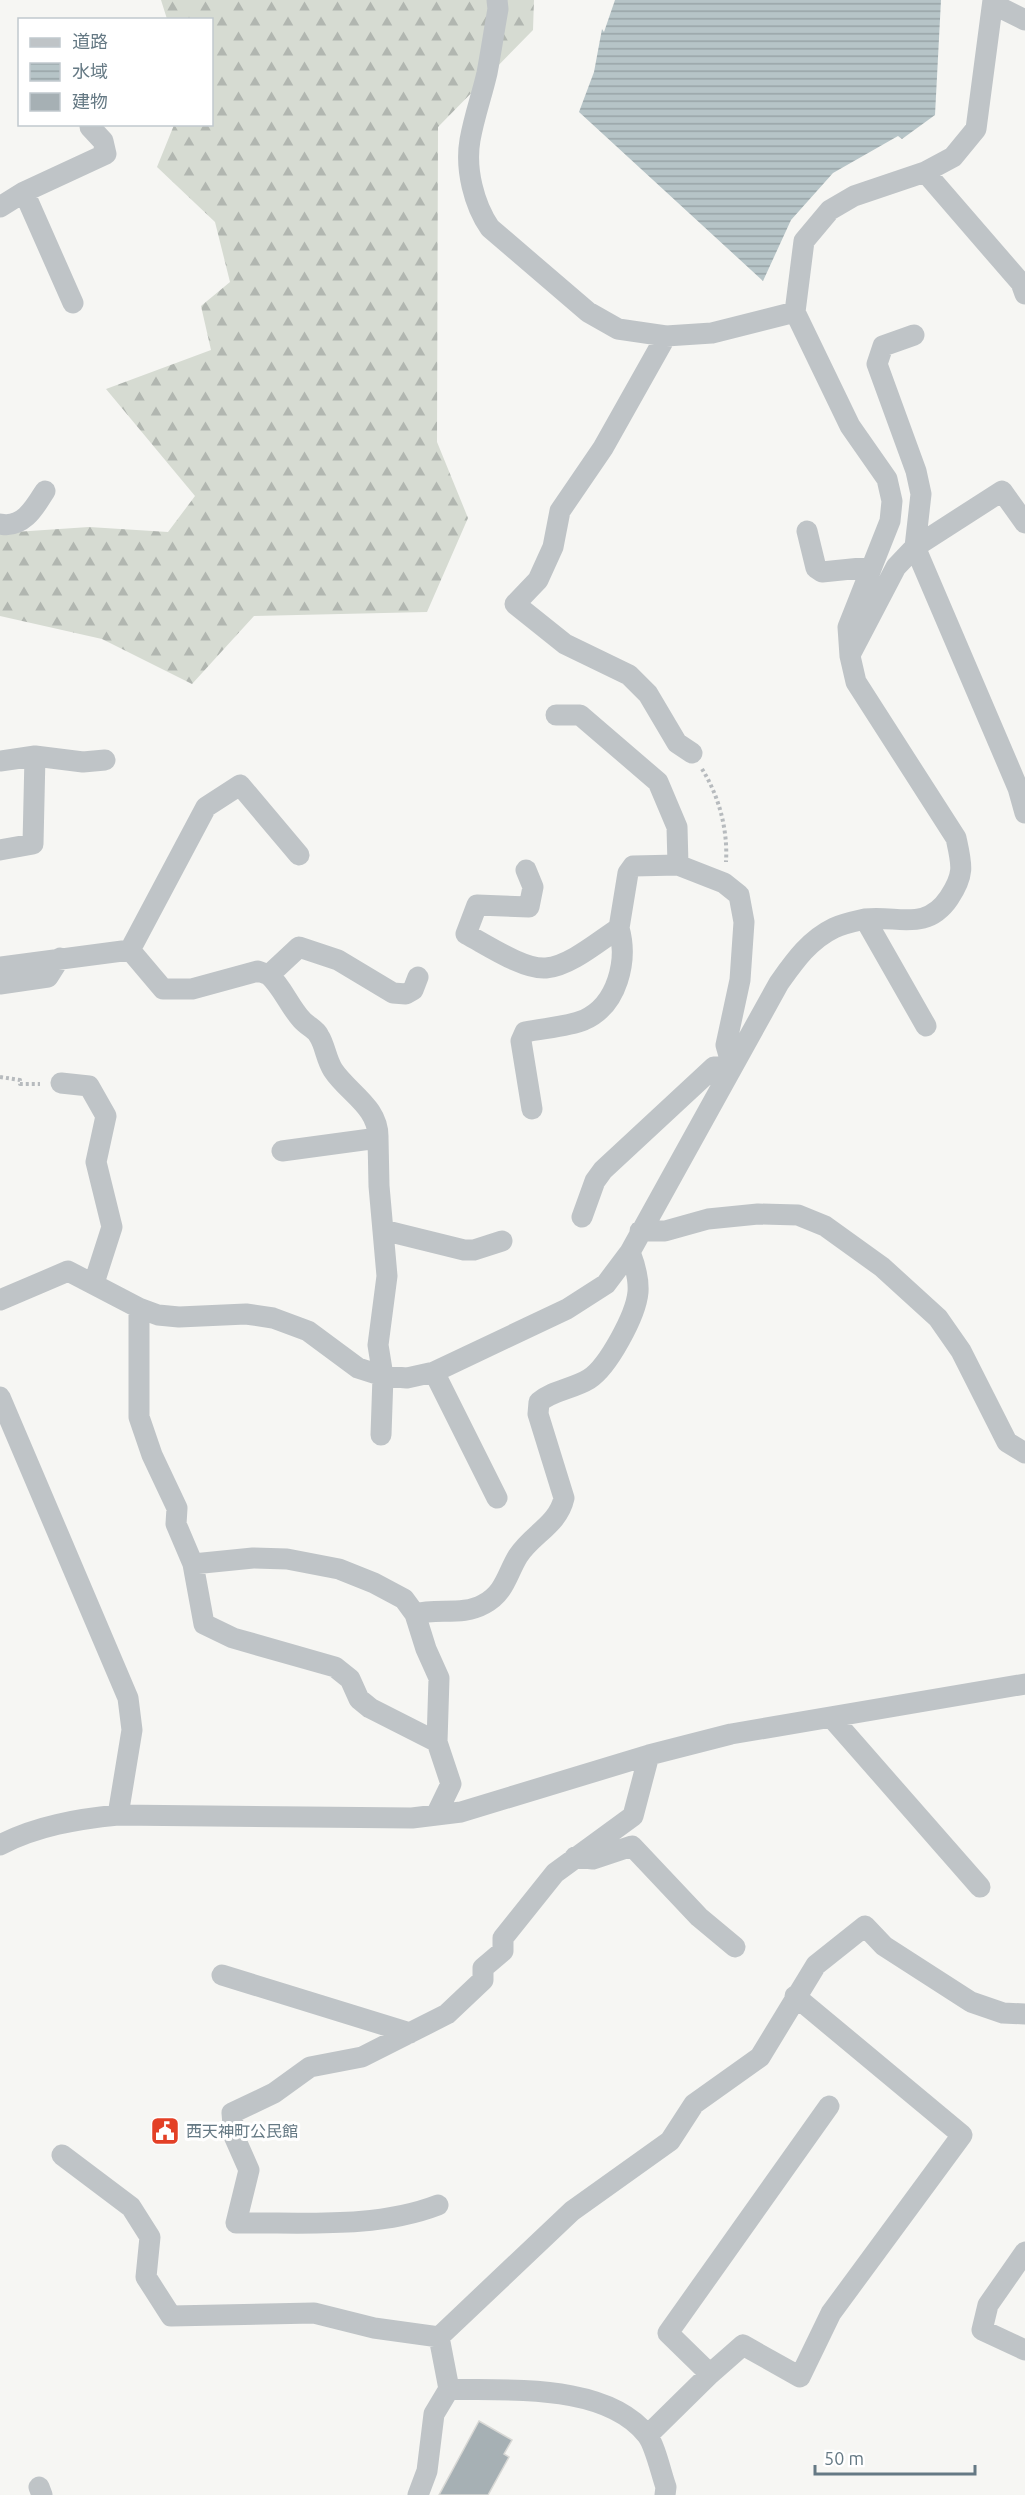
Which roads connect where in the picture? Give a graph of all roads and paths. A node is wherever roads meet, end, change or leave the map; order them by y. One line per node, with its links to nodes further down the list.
1 (497, 0): 12 (street)
2 (993, 2): 3 (street); 5 (street)
3 (1025, 20)
4 (90, 127): 6 (street)
5 (925, 172): 8 (street); 10 (street)
6 (24, 192): 7 (street); 9 (street)
7 (0, 207)
8 (1025, 294)
9 (73, 303)
10 (795, 312): 12 (street); 18 (street)
11 (914, 335): 17 (street)
12 (666, 336): 21 (street)
13 (45, 491): 15 (street)
14 (1025, 523): 17 (street)
15 (0, 524)
16 (807, 531): 18 (street)
17 (915, 547): 19 (street); 25 (street)
18 (871, 567): 19 (street)
19 (850, 656): 31 (street)
20 (556, 715): 28 (street)
21 (692, 753): 30 (path)
22 (35, 756): 23 (street); 24 (street); 26 (street)
23 (105, 760)
24 (0, 761)
25 (1025, 813)
26 (0, 850)
27 (298, 855): 33 (street)
28 (678, 865): 30 (street); 32 (street)
29 (526, 870): 32 (street)
30 (724, 883): 40 (street)
31 (865, 920): 39 (street); 40 (street)
32 (619, 928): 43 (street)
33 (130, 950): 34 (street); 36 (street)
34 (60, 958): 35 (street); 38 (street)
35 (0, 967)
36 (269, 975): 37 (street); 44 (street)
37 (418, 977)
38 (0, 984)
39 (926, 1026)
40 (732, 1066): 46 (street); 48 (street)
41 (0, 1077): 42 (path)
42 (61, 1083): 51 (street)
43 (532, 1109)
44 (378, 1138): 45 (street); 47 (street)
45 (282, 1151)
46 (582, 1217)
47 (383, 1230): 49 (street); 55 (street)
48 (640, 1231): 50 (street); 58 (street)
49 (502, 1241)
50 (630, 1252): 54 (street); 61 (street)
51 (94, 1283): 52 (street); 53 (street)
52 (0, 1300)
53 (138, 1308): 55 (street); 60 (street)
54 (434, 1372): 55 (street); 59 (street)
55 (383, 1376): 57 (street)
56 (0, 1397): 66 (street)
57 (381, 1436)
58 (1025, 1453)
59 (497, 1498)
60 (194, 1564): 61 (street); 64 (street)
61 (415, 1614): 64 (street)
62 (1025, 1684): 63 (street)
63 (831, 1717): 65 (street); 70 (street)
64 (437, 1742): 67 (street)
65 (649, 1755): 67 (street); 69 (street)
66 (118, 1815): 67 (street); 68 (street)
67 (436, 1815)
68 (1, 1843)
69 (575, 1857): 71 (street); 75 (street)
70 (980, 1887)
71 (735, 1947)
72 (222, 1975): 75 (street)
73 (795, 1996): 74 (street); 80 (street); 82 (street)
74 (1025, 2014)
75 (410, 2033): 78 (street)
76 (829, 2106): 82 (street)
77 (62, 2155): 80 (street)
78 (438, 2205)
79 (1025, 2252): 81 (street)
80 (439, 2337): 83 (street)
81 (1025, 2350)
82 (710, 2374): 84 (street)
83 (449, 2389): 84 (street); 85 (street)
84 (648, 2435): 86 (street)
85 (418, 2495)
86 (665, 2495)

